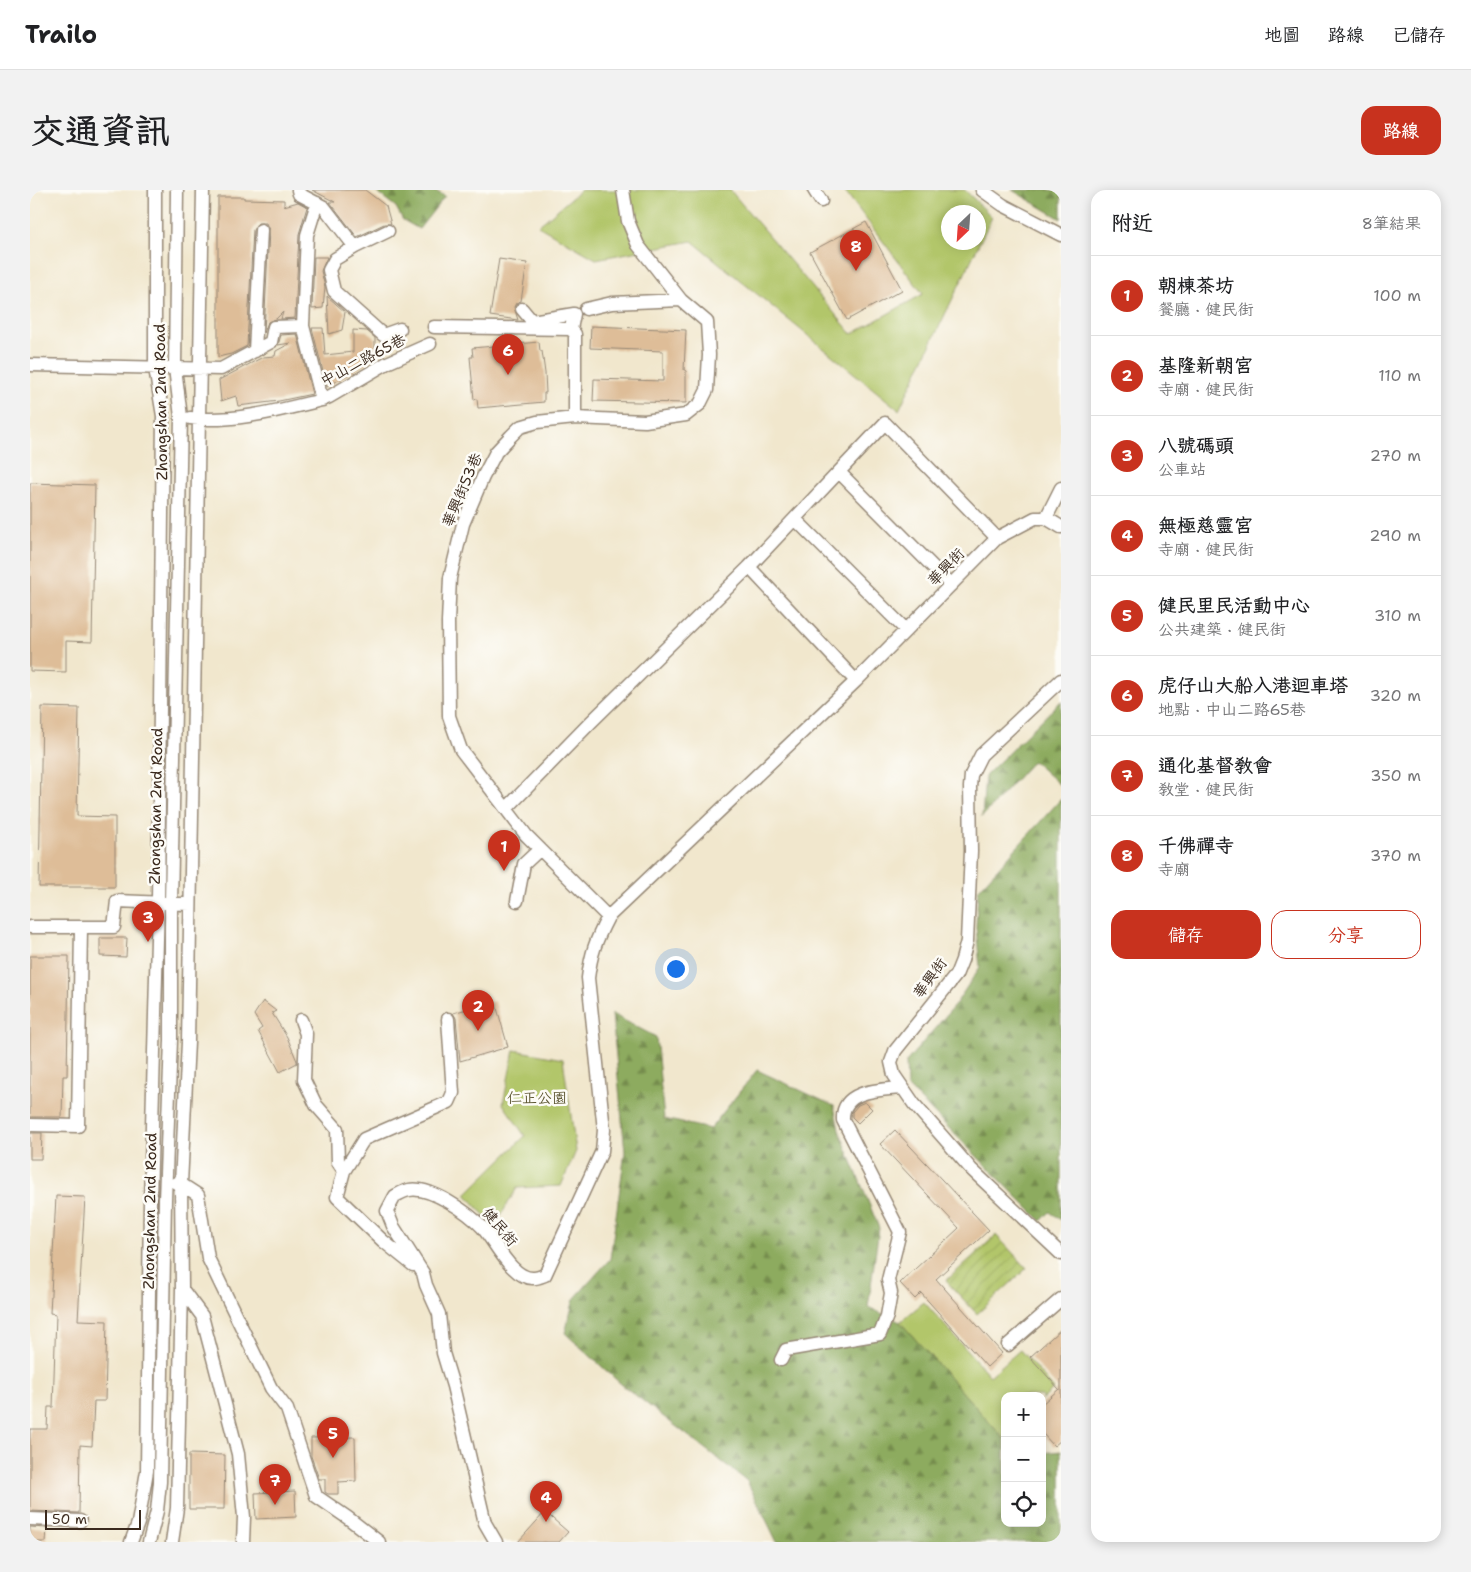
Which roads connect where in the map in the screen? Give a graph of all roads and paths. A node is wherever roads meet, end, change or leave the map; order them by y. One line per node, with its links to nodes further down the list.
1 (155, 190): 24 (street, Zhongshan 2nd Road)
2 (177, 190): 25 (street, Zhongshan 2nd Road)
3 (203, 190): 26 (street, Zhongshan 2nd Road)
4 (298, 190): 9 (street)
5 (623, 190): 14 (street, 華興街53巷)
6 (814, 190): 8 (street)
7 (982, 190): 12 (street)
8 (821, 201)
9 (317, 203): 13 (street); 17 (street)
10 (261, 230): 22 (street)
11 (388, 231): 13 (street)
12 (1061, 235)
13 (355, 247): 19 (street)
14 (681, 300): 16 (street); 30 (street, 華興街53巷)
15 (522, 309): 20 (street)
16 (586, 309)
17 (303, 326): 22 (street); 27 (street)
18 (434, 327): 20 (street)
19 (400, 329)
20 (571, 329): 30 (street)
21 (430, 344): 27 (street, 中山二路65巷)
22 (255, 350): 26 (street)
23 (30, 365): 24 (street)
24 (155, 368): 25 (street); 28 (street, Zhongshan 2nd Road)
25 (175, 368): 26 (street); 29 (street, Zhongshan 2nd Road)
26 (199, 369): 31 (street, Zhongshan 2nd Road)
27 (322, 400): 31 (street, 中山二路65巷)
28 (163, 416): 29 (street, 中山二路65巷); 46 (street, Zhongshan 2nd Road)
29 (181, 417): 31 (street, 中山二路65巷); 46 (street, Zhongshan 2nd Road)
30 (575, 418): 43 (street, 華興街53巷)
31 (198, 419): 47 (street, Zhongshan 2nd Road)
32 (839, 472): 35 (street); 37 (street); 39 (street)
33 (1061, 488): 34 (street)
34 (1046, 518): 36 (street); 37 (street, 華興街)
35 (795, 519): 38 (street); 40 (street)
36 (1061, 527)
37 (997, 538): 39 (street, 華興街)
38 (749, 567): 42 (street); 43 (street)
39 (951, 585): 40 (street, 華興街)
40 (906, 630): 42 (street, 華興街)
41 (1061, 680): 53 (street, 華興街)
42 (856, 681): 48 (street, 華興街)
43 (507, 808): 44 (street, 華興街53巷)
44 (540, 849): 45 (street); 48 (street, 華興街53巷)
45 (517, 901)
46 (164, 902): 47 (street); 50 (street); 56 (street, Zhongshan 2nd Road); 57 (street, Zhongshan 2nd Road)
47 (190, 904): 58 (street, Zhongshan 2nd Road)
48 (608, 917): 60 (street, 健民街)
49 (30, 927): 50 (street)
50 (81, 928): 54 (street)
51 (448, 1019): 55 (street)
52 (301, 1020): 55 (street)
53 (903, 1088): 59 (street, 華興街); 64 (street)
54 (30, 1125)
55 (344, 1171): 60 (street)
56 (151, 1180): 57 (street); 67 (street, Zhongshan 2nd Road)
57 (166, 1182): 58 (street); 68 (street, Zhongshan 2nd Road)
58 (181, 1184): 61 (street, Zhongshan 2nd Road); 71 (street)
59 (1061, 1254)
60 (423, 1273): 72 (street, 健民街)
61 (182, 1289): 69 (street, Zhongshan 2nd Road); 70 (street)
62 (1061, 1298): 63 (street)
63 (1008, 1345)
64 (781, 1360)
65 (30, 1519): 66 (street)
66 (80, 1521)
67 (131, 1542)
68 (149, 1542)
69 (172, 1542)
70 (244, 1542)
71 (379, 1542)
72 (496, 1542)

